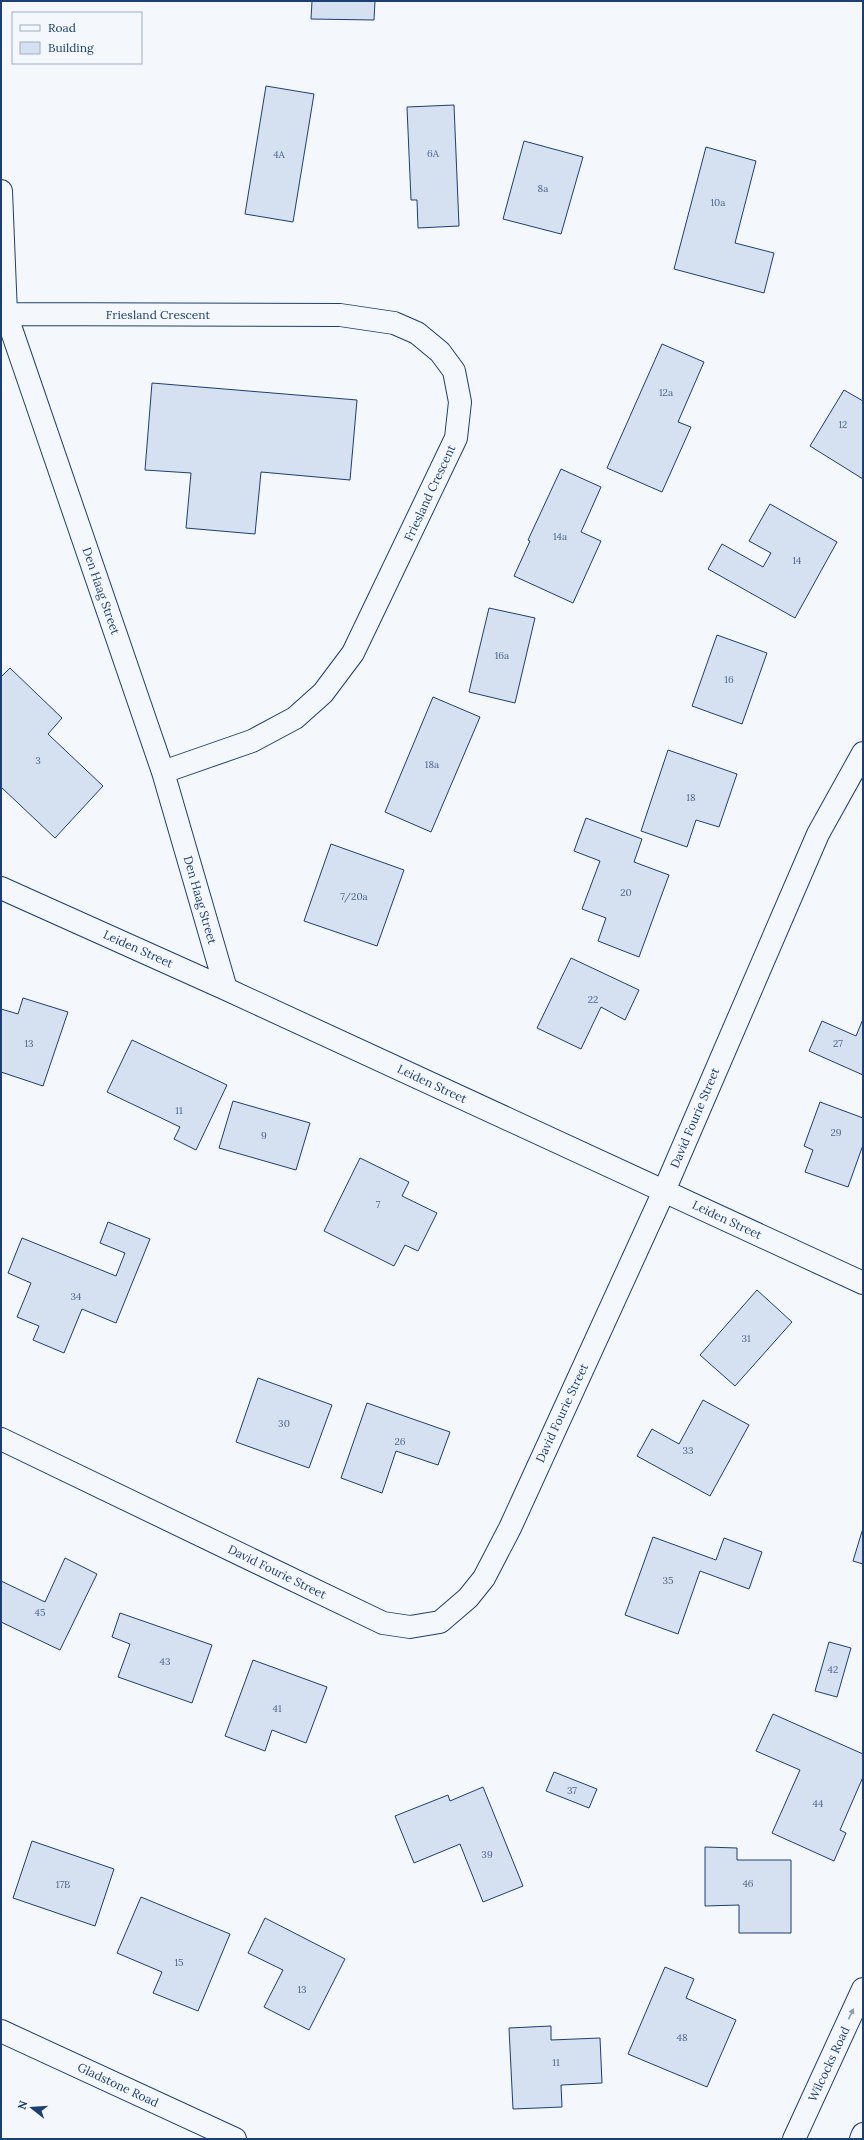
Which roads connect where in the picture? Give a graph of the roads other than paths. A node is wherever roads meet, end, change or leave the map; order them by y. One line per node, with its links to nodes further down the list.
1 (1, 191): 2 (street, Den Haag Street)
2 (4, 314): 4 (street, Den Haag Street); 4 (street, Friesland Crescent)
3 (863, 753): 7 (street, David Fourie Street)
4 (163, 772): 6 (street, Den Haag Street)
5 (1, 888): 6 (street, Leiden Street)
6 (226, 989): 7 (street, Leiden Street)
7 (664, 1191): 8 (street, Leiden Street); 9 (street, David Fourie Street)
8 (863, 1283)
9 (1, 1439)
10 (863, 1989): 14 (street, Wilcocks Road, one-way to 10)
11 (1, 2031): 13 (street, Gladstone Road)
12 (863, 2134): 15 (street)
13 (235, 2139)
14 (794, 2139)
15 (861, 2139)

